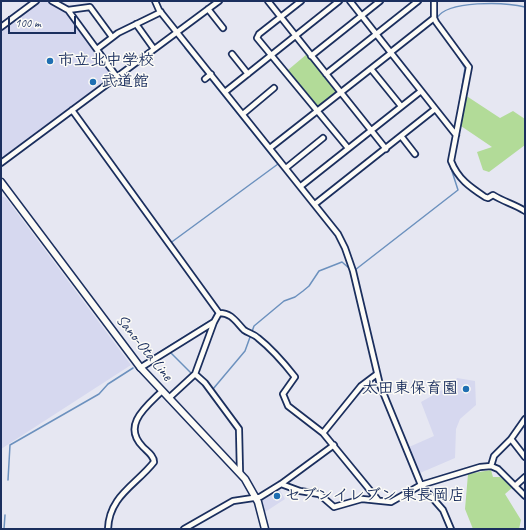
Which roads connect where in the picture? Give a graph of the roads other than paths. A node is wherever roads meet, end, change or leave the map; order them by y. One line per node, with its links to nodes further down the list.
1 (36, 1): 19 (street)
2 (52, 1): 13 (street)
3 (155, 1): 14 (street)
4 (219, 1): 12 (street)
5 (268, 1): 16 (street)
6 (301, 1): 16 (street)
7 (339, 1): 23 (street)
8 (350, 1): 15 (street)
9 (380, 1): 15 (street)
10 (418, 1): 22 (street)
11 (434, 1): 17 (street)
12 (208, 9): 20 (street); 21 (street)
13 (68, 10): 24 (street); 25 (street)
14 (161, 12): 18 (street); 21 (street)
15 (362, 16): 22 (street); 30 (street)
16 (281, 17): 23 (street); 29 (street)
17 (434, 18): 27 (street); 47 (street)
18 (136, 24): 24 (street); 26 (street)
19 (1, 27)
20 (223, 28)
21 (177, 33): 26 (street); 32 (street)
22 (377, 34): 27 (street); 34 (street)
23 (296, 36): 29 (street); 30 (street)
24 (112, 37): 25 (street)
25 (97, 49): 35 (street)
26 (154, 49): 35 (street)
27 (391, 52): 31 (street); 38 (street)
28 (232, 54): 33 (street)
29 (271, 56): 33 (street); 44 (street)
30 (312, 56): 34 (street)
31 (371, 69): 40 (street); 41 (street)
32 (211, 74): 36 (street); 39 (street)
33 (248, 74): 39 (street)
34 (326, 74): 40 (street)
35 (117, 77): 43 (street)
36 (204, 79)
37 (274, 88): 45 (street)
38 (421, 91): 41 (street); 42 (street)
39 (226, 92): 45 (street)
40 (341, 93): 44 (street); 46 (street)
41 (401, 106): 46 (street)
42 (435, 109): 47 (street); 48 (street)
43 (72, 110): 54 (street); 60 (street)
44 (318, 111): 50 (street); 51 (street)
45 (243, 114): 50 (street)
46 (371, 130): 51 (street); 52 (street)
47 (456, 135): 59 (street)
48 (401, 136): 52 (street); 53 (street)
49 (323, 138): 55 (street)
50 (270, 148): 55 (street)
51 (348, 148): 57 (street)
52 (386, 149): 58 (street)
53 (415, 154)
54 (1, 163)
55 (286, 168): 57 (street)
56 (1, 182): 62 (main road, Sano-Ota Line)
57 (301, 186): 58 (street)
58 (315, 204): 63 (street)
59 (525, 211)
60 (220, 313): 61 (street); 68 (street)
61 (214, 322): 62 (street); 64 (street)
62 (140, 368): 65 (main road, Sano-Ota Line)
63 (377, 374): 68 (street); 76 (street)
64 (194, 375): 66 (street); 73 (street)
65 (162, 391): 66 (main road, Sano-Ota Line); 81 (street)
66 (169, 398): 73 (main road, Sano-Ota Line)
67 (525, 419): 69 (street)
68 (323, 433): 70 (street)
69 (512, 439): 71 (street); 72 (street)
70 (334, 445): 75 (street); 80 (street)
71 (525, 457)
72 (490, 466): 76 (street); 77 (street)
73 (240, 472): 79 (main road, Sano-Ota Line)
74 (525, 477): 77 (street)
75 (281, 484): 79 (street); 80 (street)
76 (421, 485): 80 (street); 84 (street)
77 (515, 486): 78 (street)
78 (525, 496)
79 (256, 498): 82 (street); 83 (main road, Sano-Ota Line)
80 (378, 500)
81 (108, 529)
82 (184, 529)
83 (265, 529)
84 (450, 529)

